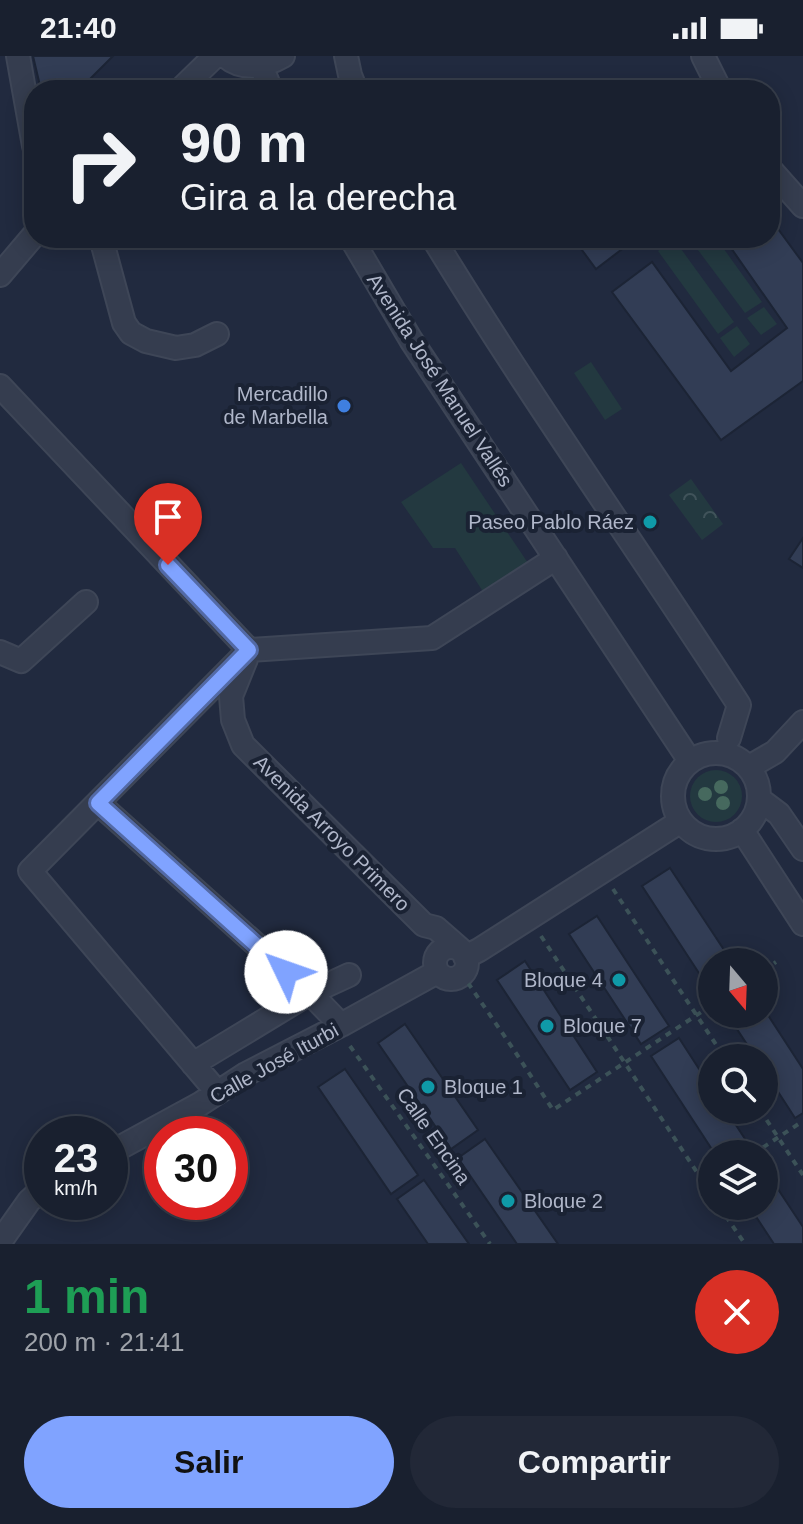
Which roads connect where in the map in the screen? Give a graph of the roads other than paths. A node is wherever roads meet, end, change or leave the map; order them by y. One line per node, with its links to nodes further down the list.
1 (18, 56): 12 (street)
2 (215, 56): 8 (street)
3 (225, 56): 7 (street)
4 (283, 56): 7 (street)
5 (346, 56): 10 (street)
6 (703, 56): 11 (street)
7 (261, 66): 9 (street)
8 (190, 80)
9 (267, 80)
10 (352, 80)
11 (715, 80)
12 (24, 90)
13 (780, 180): 14 (street)
14 (803, 206)
15 (24, 247): 19 (street)
16 (106, 248): 20 (street)
17 (357, 248): 22 (street, Avenida José Manuel Vallés)
18 (439, 248): 27 (street)
19 (0, 275)
20 (217, 334)
21 (0, 386): 24 (street)
22 (556, 558): 24 (street); 28 (street, Avenida José Manuel Vallés)
23 (86, 602): 25 (street)
24 (249, 650): 31 (street); 36 (street, Avenida Arroyo Primero)
25 (0, 652)
26 (803, 722): 29 (street)
27 (729, 738)
28 (690, 761): 29 (street); 32 (street)
29 (749, 767): 30 (street)
30 (759, 799): 33 (street); 34 (street)
31 (98, 803): 40 (street); 42 (street)
32 (681, 821): 33 (street); 37 (street)
33 (742, 830): 35 (street)
34 (803, 849)
35 (803, 924)
36 (424, 925): 37 (street, Avenida Arroyo Primero); 38 (street, Avenida Arroyo Primero)
37 (462, 953): 38 (street, Calle José Iturbi)
38 (436, 966): 41 (street, Calle José Iturbi)
39 (349, 975): 40 (street)
40 (310, 993): 41 (street); 42 (street)
41 (346, 1036): 43 (street, Calle José Iturbi)
42 (193, 1064): 43 (street)
43 (217, 1092): 44 (street, Calle José Iturbi)
44 (128, 1144)
45 (24, 1208): 46 (street)
46 (0, 1242)

